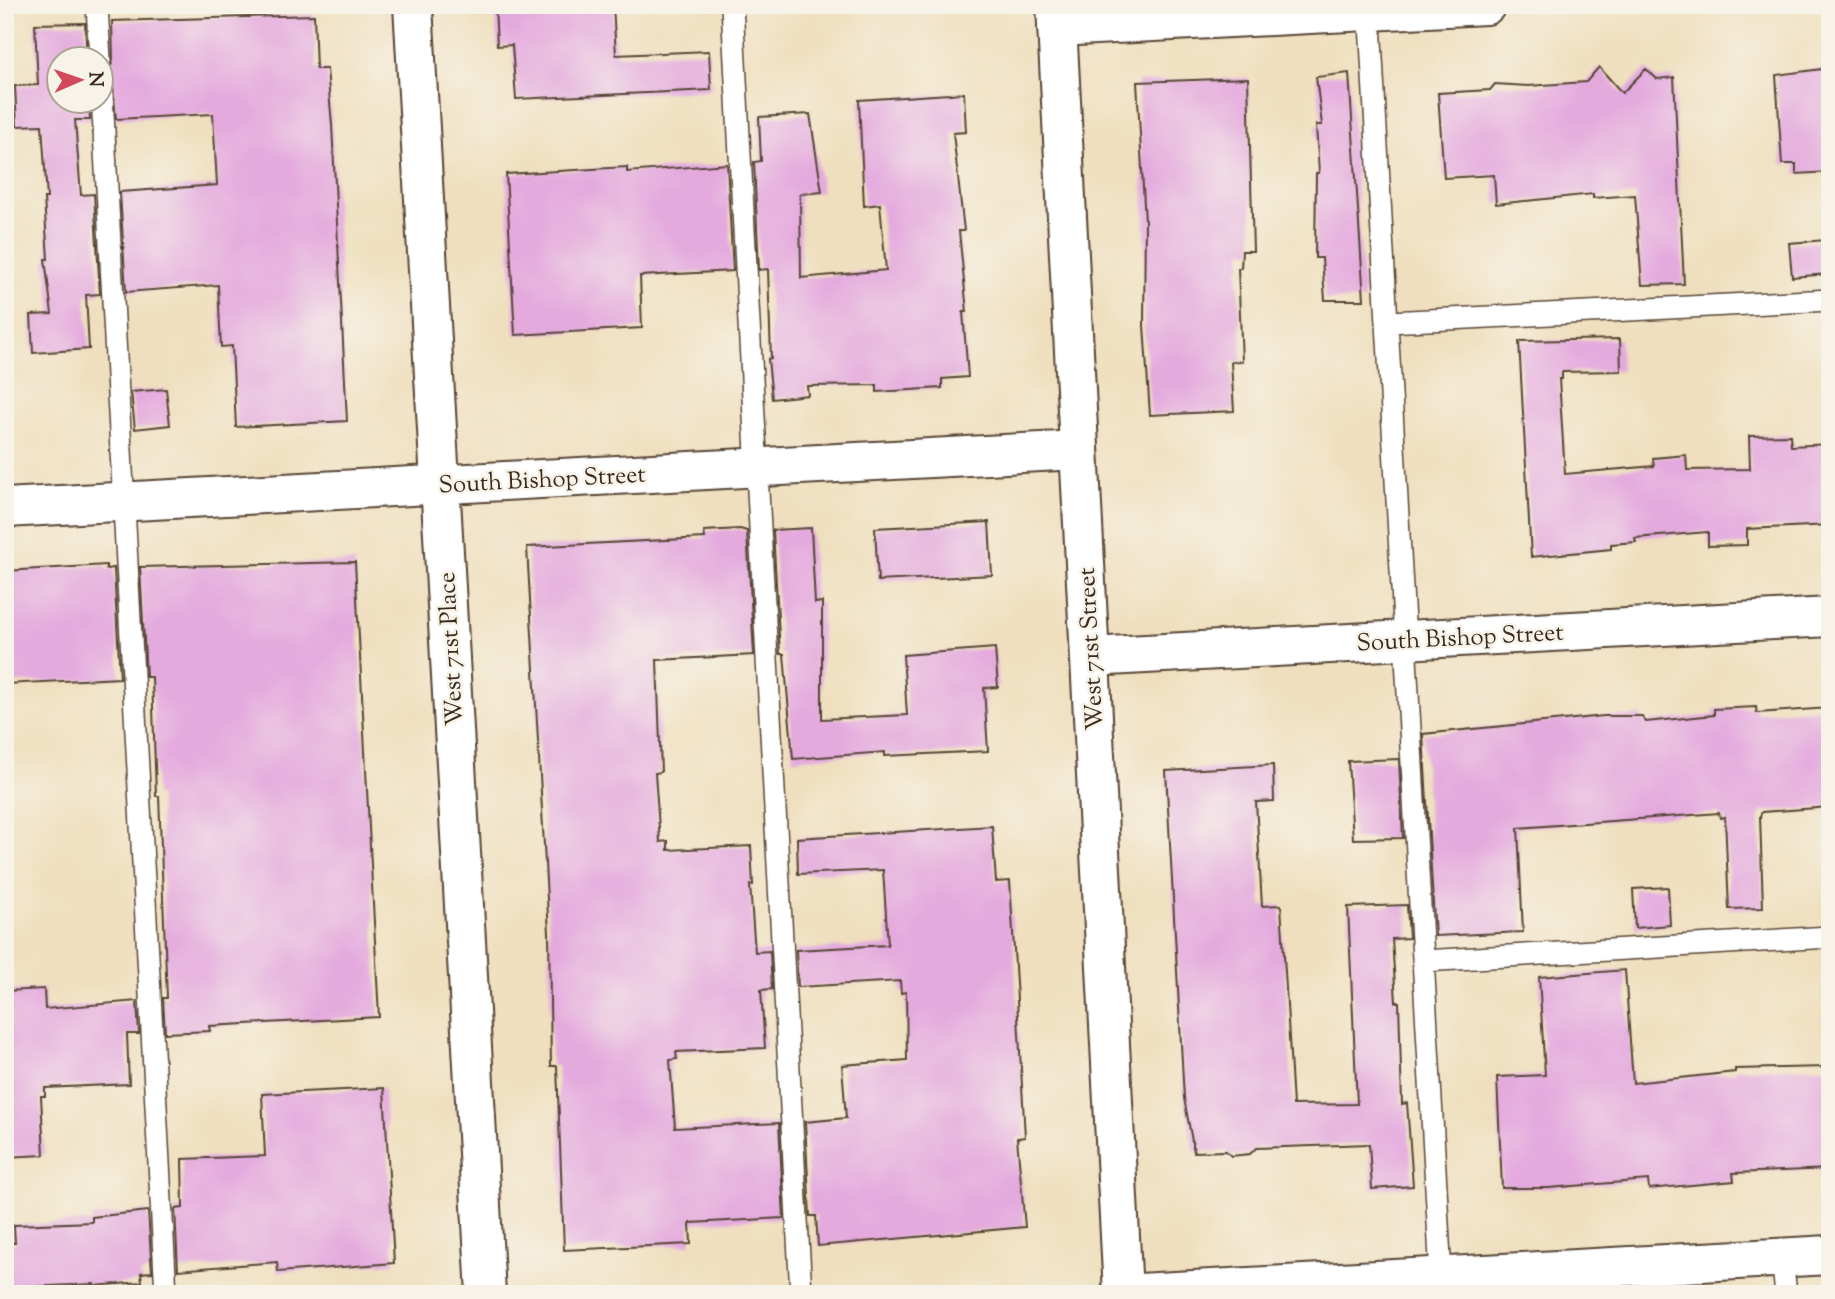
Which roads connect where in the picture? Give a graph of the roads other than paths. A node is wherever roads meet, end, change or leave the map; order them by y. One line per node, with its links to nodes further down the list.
1 (97, 5): 7 (lane)
2 (413, 5): 13 (street, West 71st Place)
3 (732, 5): 12 (lane)
4 (1486, 5): 5 (street)
5 (1370, 9): 6 (street); 10 (lane)
6 (1056, 16): 11 (street, West 71st Street)
7 (99, 46)
8 (103, 116): 14 (lane)
9 (1830, 300): 10 (lane)
10 (1388, 322): 17 (lane)
11 (1079, 450): 12 (street, South Bishop Street); 18 (street, West 71st Street)
12 (756, 467): 13 (street, South Bishop Street); 26 (lane)
13 (441, 485): 14 (street, South Bishop Street); 25 (street, West 71st Place)
14 (124, 501): 15 (street, South Bishop Street); 24 (lane)
15 (5, 508)
16 (1830, 617): 17 (street, South Bishop Street)
17 (1405, 640): 18 (street, South Bishop Street); 20 (lane)
18 (1090, 657): 27 (street, West 71st Street)
19 (1830, 937): 20 (lane)
20 (1423, 961): 22 (lane)
21 (1830, 1255): 23 (street)
22 (1441, 1276): 23 (street); 27 (street)
23 (1784, 1276)
24 (166, 1294)
25 (486, 1294)
26 (801, 1294)
27 (1122, 1294)

